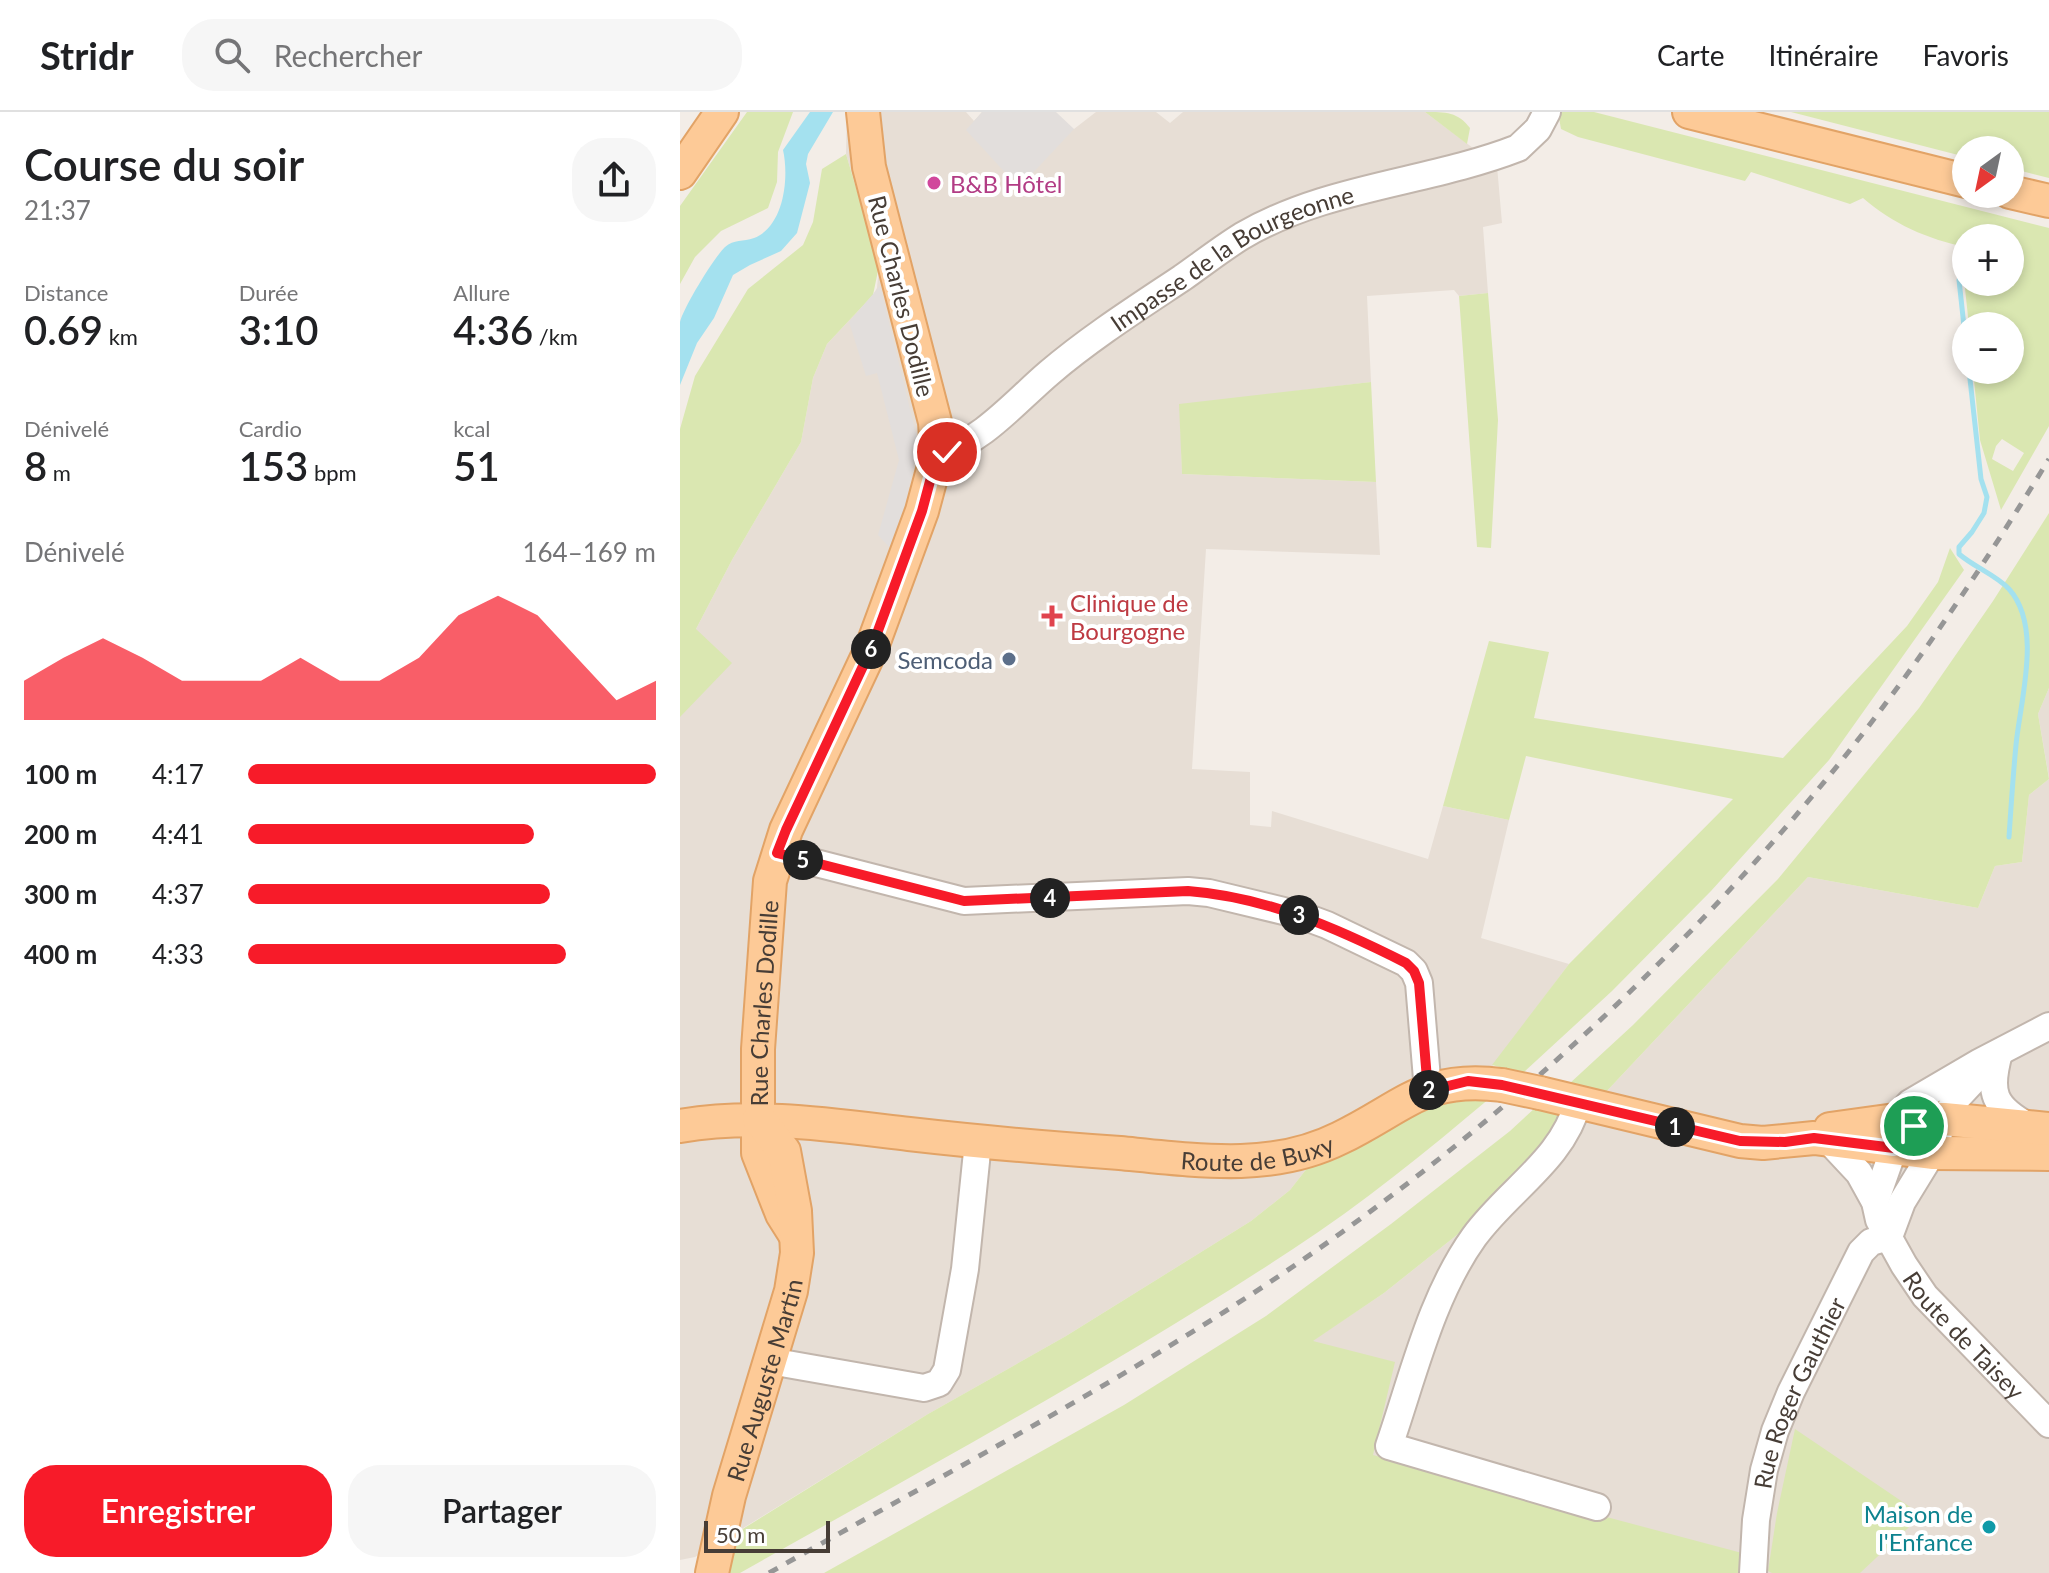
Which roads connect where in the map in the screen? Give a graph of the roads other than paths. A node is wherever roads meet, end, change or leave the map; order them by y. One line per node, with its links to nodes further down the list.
1 (722, 112): 5 (main road)
2 (863, 112): 9 (main road, Rue Charles Dodille)
3 (1547, 112): 9 (street, Impasse de la Bourgeonne)
4 (1689, 112): 6 (main road)
5 (680, 173)
6 (1952, 178)
7 (2024, 195): 8 (main road)
8 (2049, 201)
9 (937, 455): 10 (main road, Rue Charles Dodille)
10 (777, 853): 13 (street); 15 (main road, Rue Charles Dodille)
11 (2049, 1026): 12 (street)
12 (1999, 1053): 17 (street); 17 (street); 18 (street)
13 (1428, 1091): 14 (main road, Route de Buxy, bridge); 20 (main road, Route de Buxy)
14 (1578, 1102): 19 (main road, Route de Buxy); 26 (street)
15 (759, 1119): 16 (main road, Route de Buxy); 20 (main road, Route de Buxy); 24 (main road, Rue Auguste Martin)
16 (680, 1126)
17 (1915, 1126): 18 (main road, Route de Buxy); 19 (main road, Route de Buxy); 21 (main road, Route de Buxy); 22 (street)
18 (2043, 1137): 21 (main road, Route de Buxy)
19 (1822, 1140): 22 (street, Route de Taisey)
20 (978, 1142): 24 (street)
21 (1932, 1153): 23 (street)
22 (1875, 1202): 23 (street, Route de Taisey)
23 (1889, 1237): 25 (street, Route de Taisey); 28 (street, Rue Roger Gauthier)
24 (770, 1361): 27 (main road, Rue Auguste Martin)
25 (2049, 1424)
26 (1597, 1507)
27 (712, 1572)
28 (1753, 1573)

